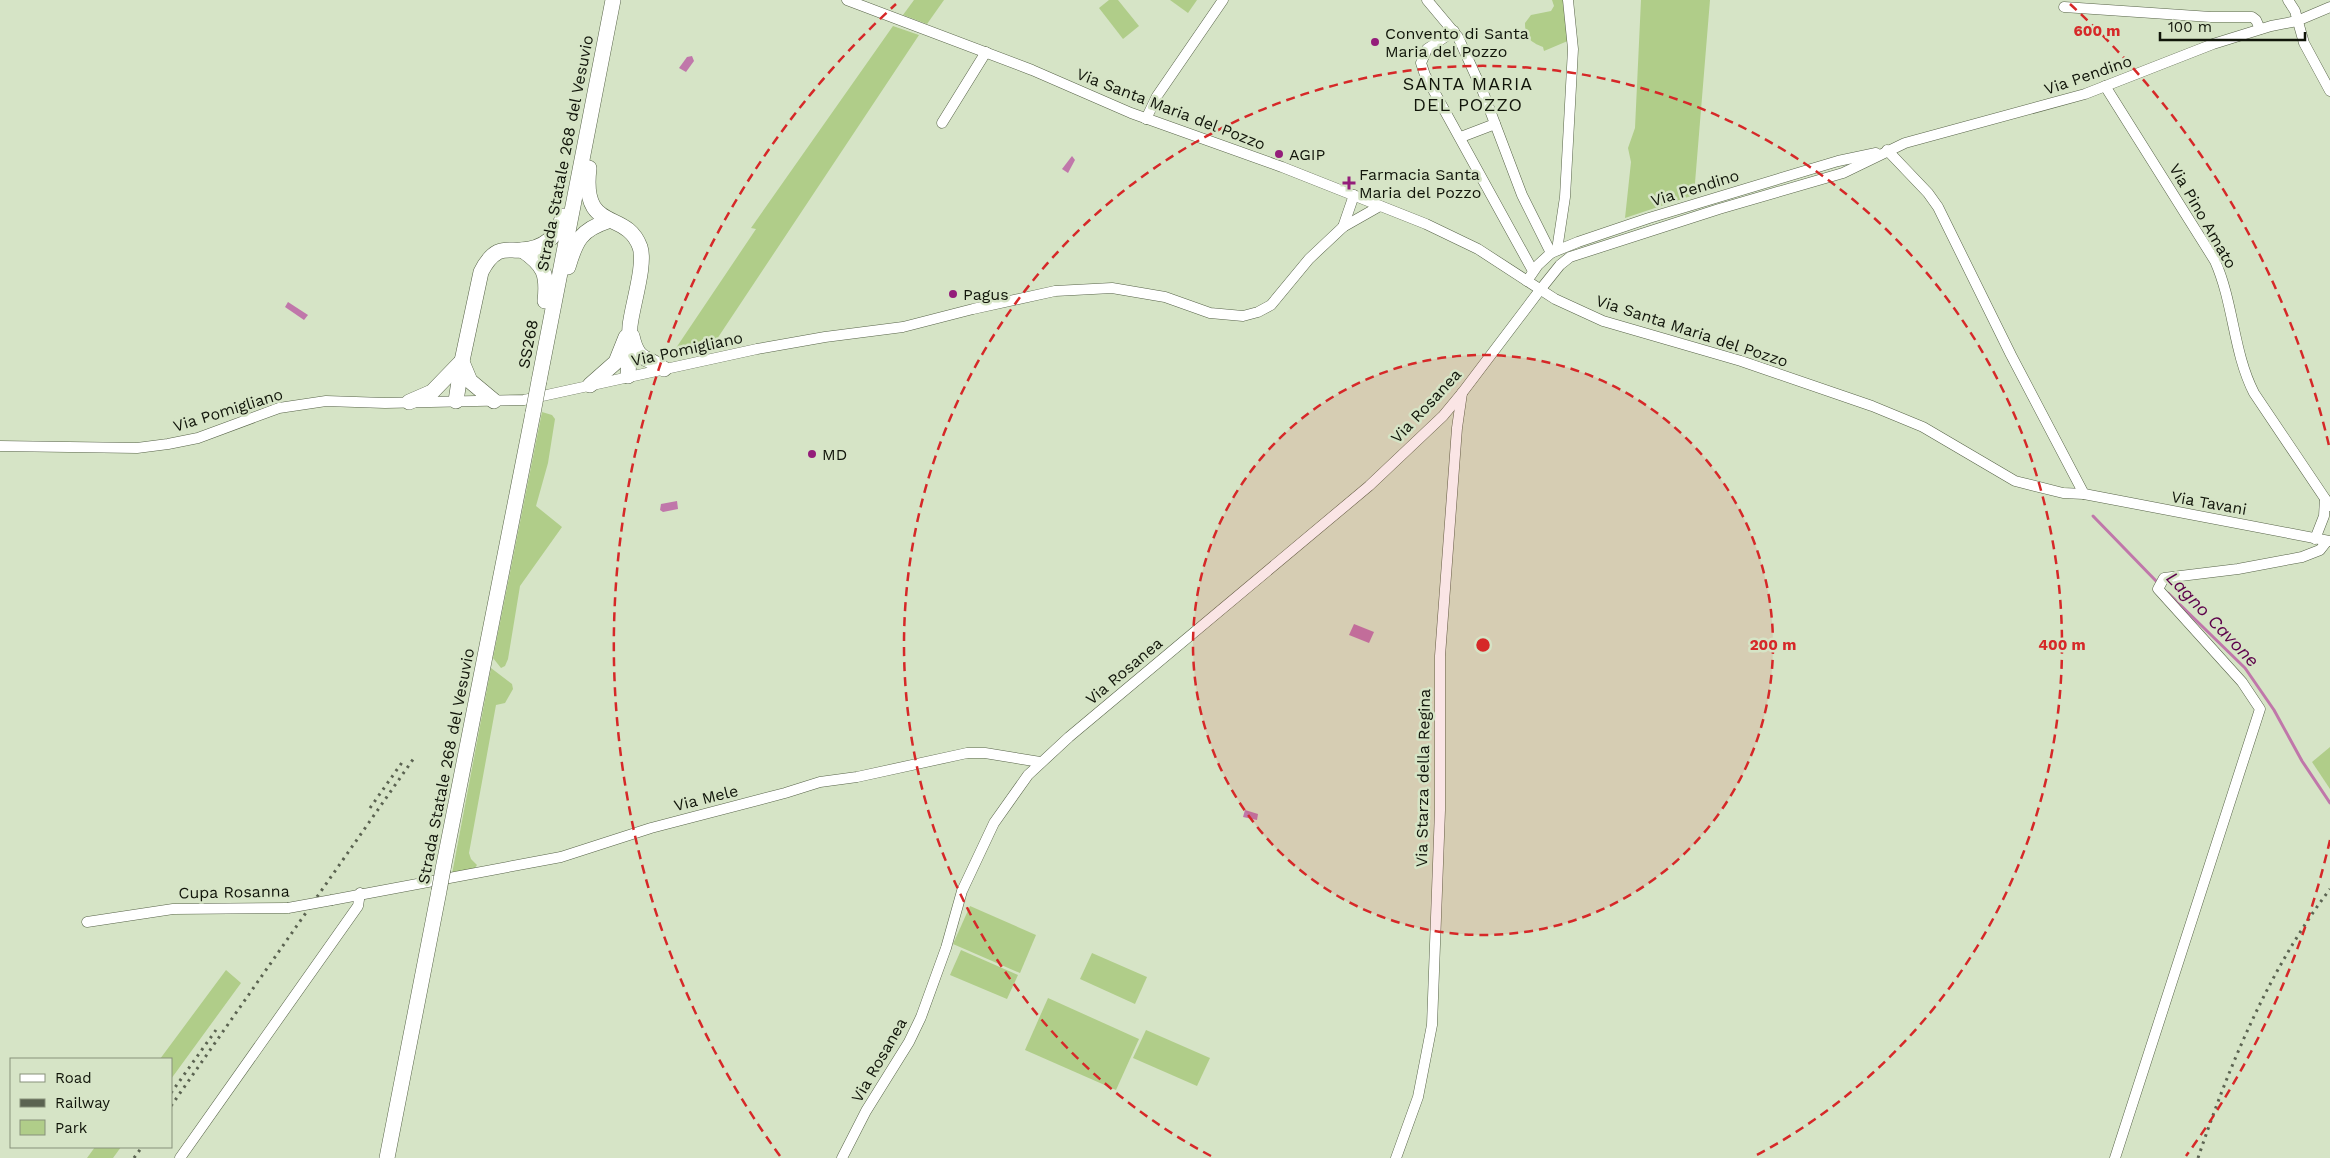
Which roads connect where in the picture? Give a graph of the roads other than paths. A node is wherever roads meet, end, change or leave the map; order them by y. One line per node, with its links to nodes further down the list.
1 (613, 0): 15 (highway, Strada Statale 268 del Vesuvio / SS268)
2 (850, 0): 12 (street, Via Santa Maria del Pozzo)
3 (1223, 0): 16 (street)
4 (1427, 0): 11 (street)
5 (1568, 0): 27 (street)
6 (2288, 0): 9 (street)
7 (2330, 7): 9 (street, Via Pendino)
8 (2064, 8): 10 (street)
9 (2297, 21): 10 (street, Via Pendino); 14 (street)
10 (2260, 29): 13 (street, Via Pendino)
11 (1454, 31): 18 (street); 19 (street)
12 (986, 52): 16 (street, Via Santa Maria del Pozzo); 17 (street)
13 (2105, 86): 21 (street, Via Pendino); 45 (street, Via Pino Amato)
14 (2330, 92)
15 (590, 117): 20 (highway, Strada Statale 268 del Vesuvio / SS268); 24 (highway)
16 (1146, 118): 22 (street, Via Santa Maria del Pozzo)
17 (942, 123)
18 (1495, 124): 19 (street); 27 (street)
19 (1461, 138): 28 (street)
20 (584, 150): 26 (highway); 31 (highway, Strada Statale 268 del Vesuvio / SS268)
21 (1887, 150): 27 (street, Via Pendino); 30 (street, Via Pendino); 44 (street)
22 (1354, 195): 23 (street, Via Santa Maria del Pozzo); 25 (street, Via Pomigliano)
23 (1380, 206): 25 (street, Via Pomigliano); 29 (street, Via Santa Maria del Pozzo)
24 (608, 221): 31 (highway); 32 (highway)
25 (1343, 227): 35 (street, Via Pomigliano)
26 (522, 250): 33 (highway); 34 (highway)
27 (1554, 252): 28 (street, Via Pendino)
28 (1533, 271): 29 (street, Via Pendino)
29 (1527, 281): 30 (street, Via Santa Maria del Pozzo)
30 (1540, 290): 39 (street, Via Rosanea); 44 (street, Via Santa Maria del Pozzo)
31 (552, 313): 33 (highway, SS268 / SS268)
32 (630, 327): 35 (highway); 36 (highway); 38 (highway)
33 (543, 358): 37 (highway, SS268 / SS268)
34 (462, 361): 40 (highway); 41 (highway); 42 (highway)
35 (664, 368): 36 (street, Via Pomigliano)
36 (628, 376): 38 (street, Via Pomigliano)
37 (539, 381): 53 (highway, Strada Statale 268 del Vesuvio / SS268, bridge)
38 (590, 385): 41 (street, Via Pomigliano)
39 (1462, 393): 48 (street, Via Rosanea); 55 (street, Via Starza della Regina)
40 (456, 401): 41 (street, Via Pomigliano); 42 (street, Via Pomigliano)
41 (494, 401)
42 (409, 402): 43 (street, Via Pomigliano)
43 (0, 446)
44 (2084, 494): 46 (street, Via Tavani)
45 (2328, 503): 46 (street, Via Pino Amato)
46 (2315, 539): 47 (street, Via Tavani)
47 (2329, 541): 56 (street)
48 (1040, 762): 49 (street, Via Mele); 54 (street, Via Rosanea)
49 (381, 890): 50 (street, Cupa Rosanna)
50 (360, 893): 51 (street, Cupa Rosanna, bridge); 52 (street)
51 (87, 922)
52 (180, 1158)
53 (387, 1158)
54 (842, 1158)
55 (1396, 1158)
56 (2115, 1158)

